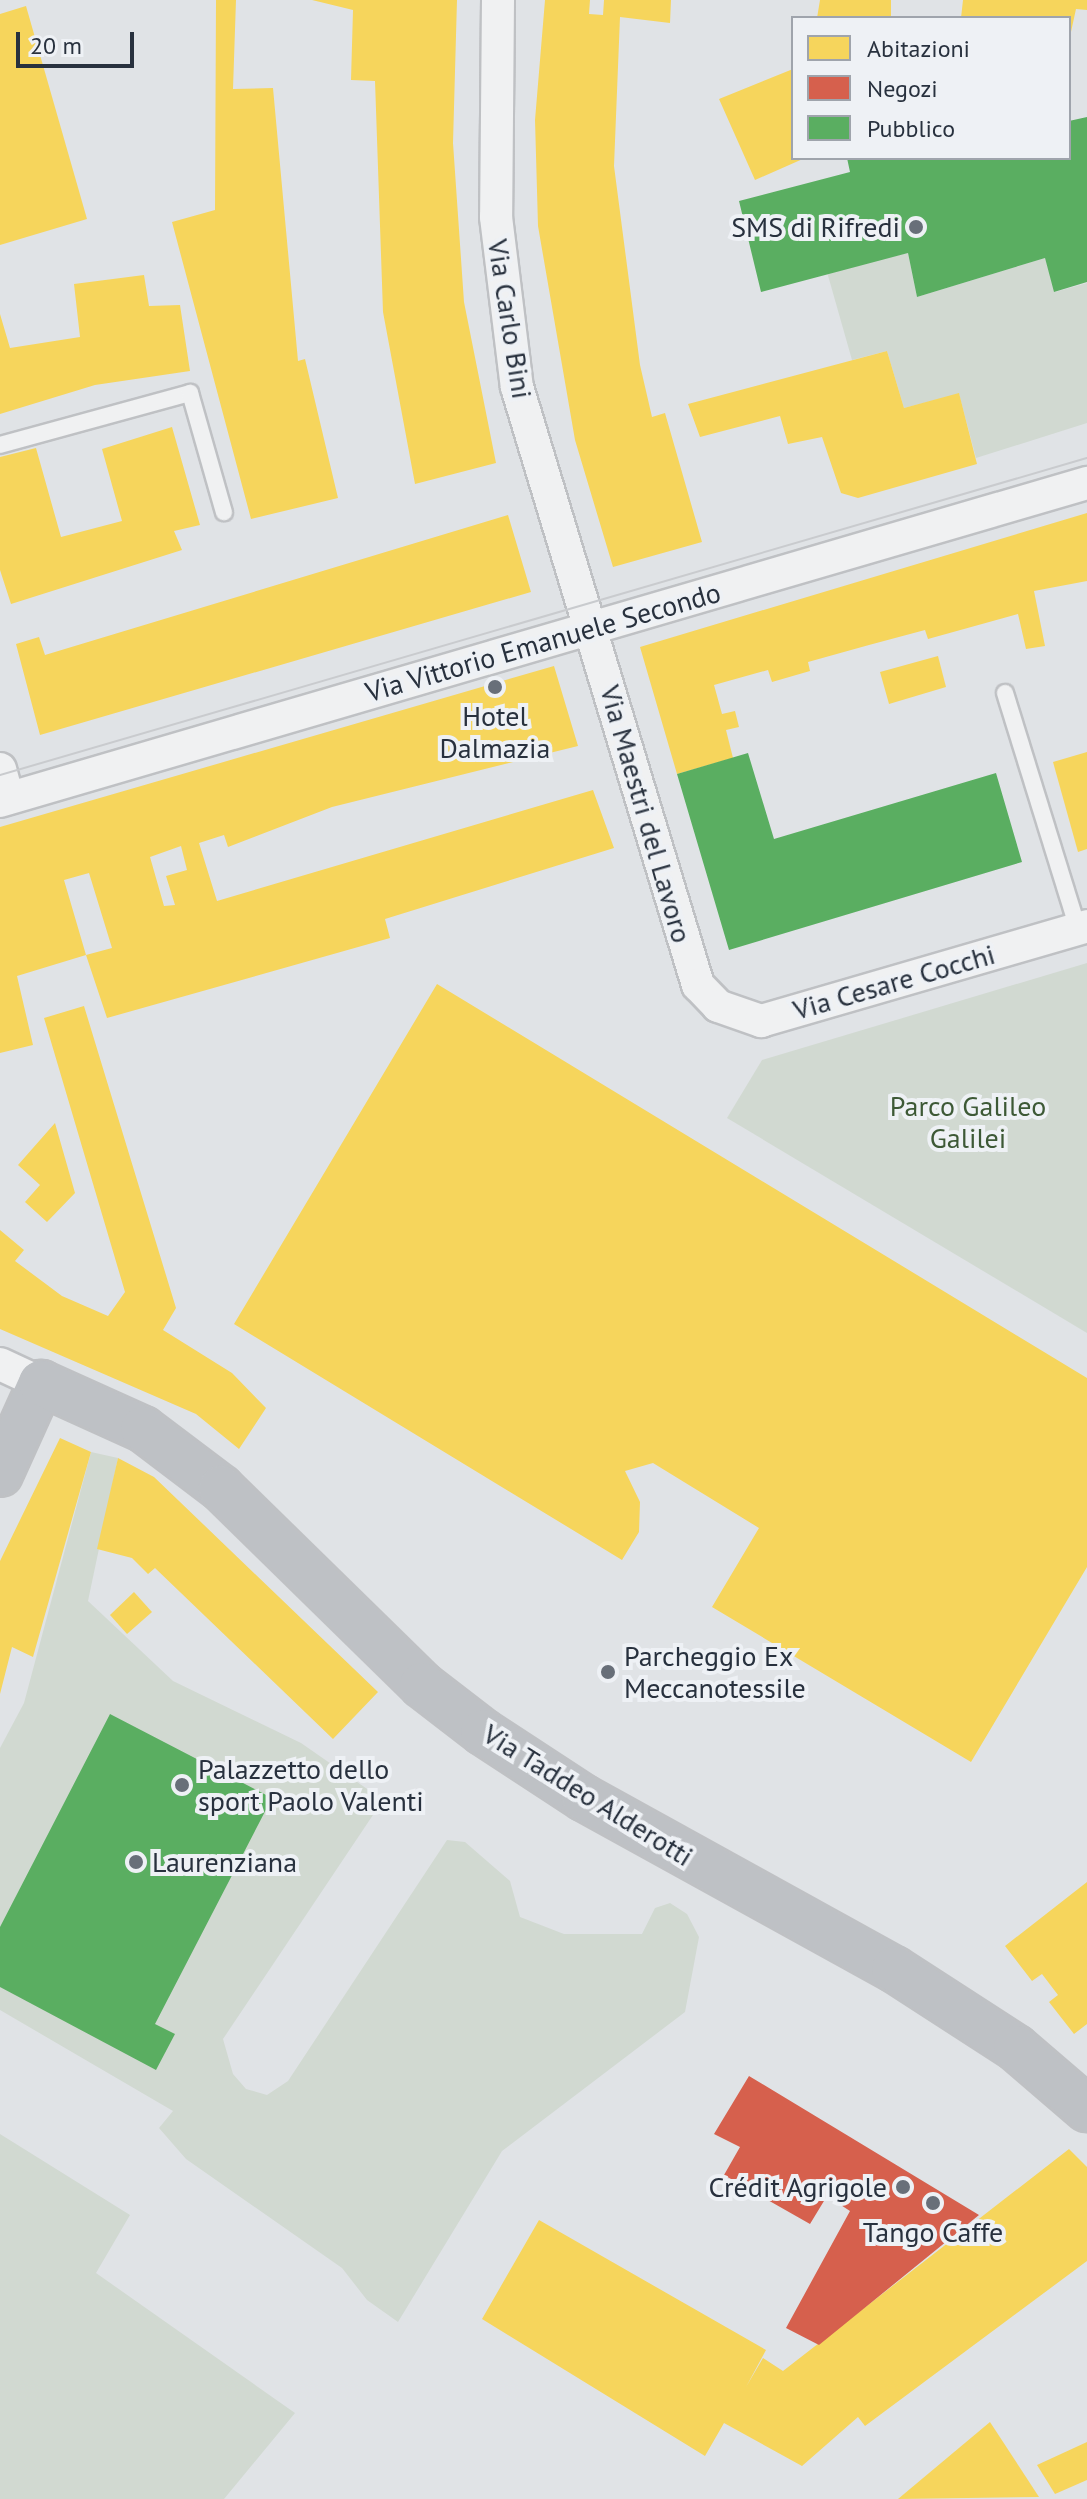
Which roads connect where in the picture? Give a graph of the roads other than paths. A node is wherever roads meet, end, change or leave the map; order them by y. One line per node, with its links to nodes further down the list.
1 (498, 0): 5 (street, Via Carlo Bini)
2 (0, 445): 4 (lane)
3 (1087, 483): 5 (street, Via Vittorio Emanuele Secondo)
4 (224, 512)
5 (592, 628): 7 (street, Via Vittorio Emanuele Secondo); 9 (street, Via Maestri del Lavoro)
6 (1005, 693): 8 (lane)
7 (3, 789)
8 (1082, 927): 9 (street, Via Cesare Cocchi)
9 (706, 997)
10 (0, 1364): 11 (street, Via Taddeo Alderotti)
11 (41, 1383): 12 (street); 13 (street, Via Taddeo Alderotti)
12 (0, 1474)
13 (1086, 2106)

